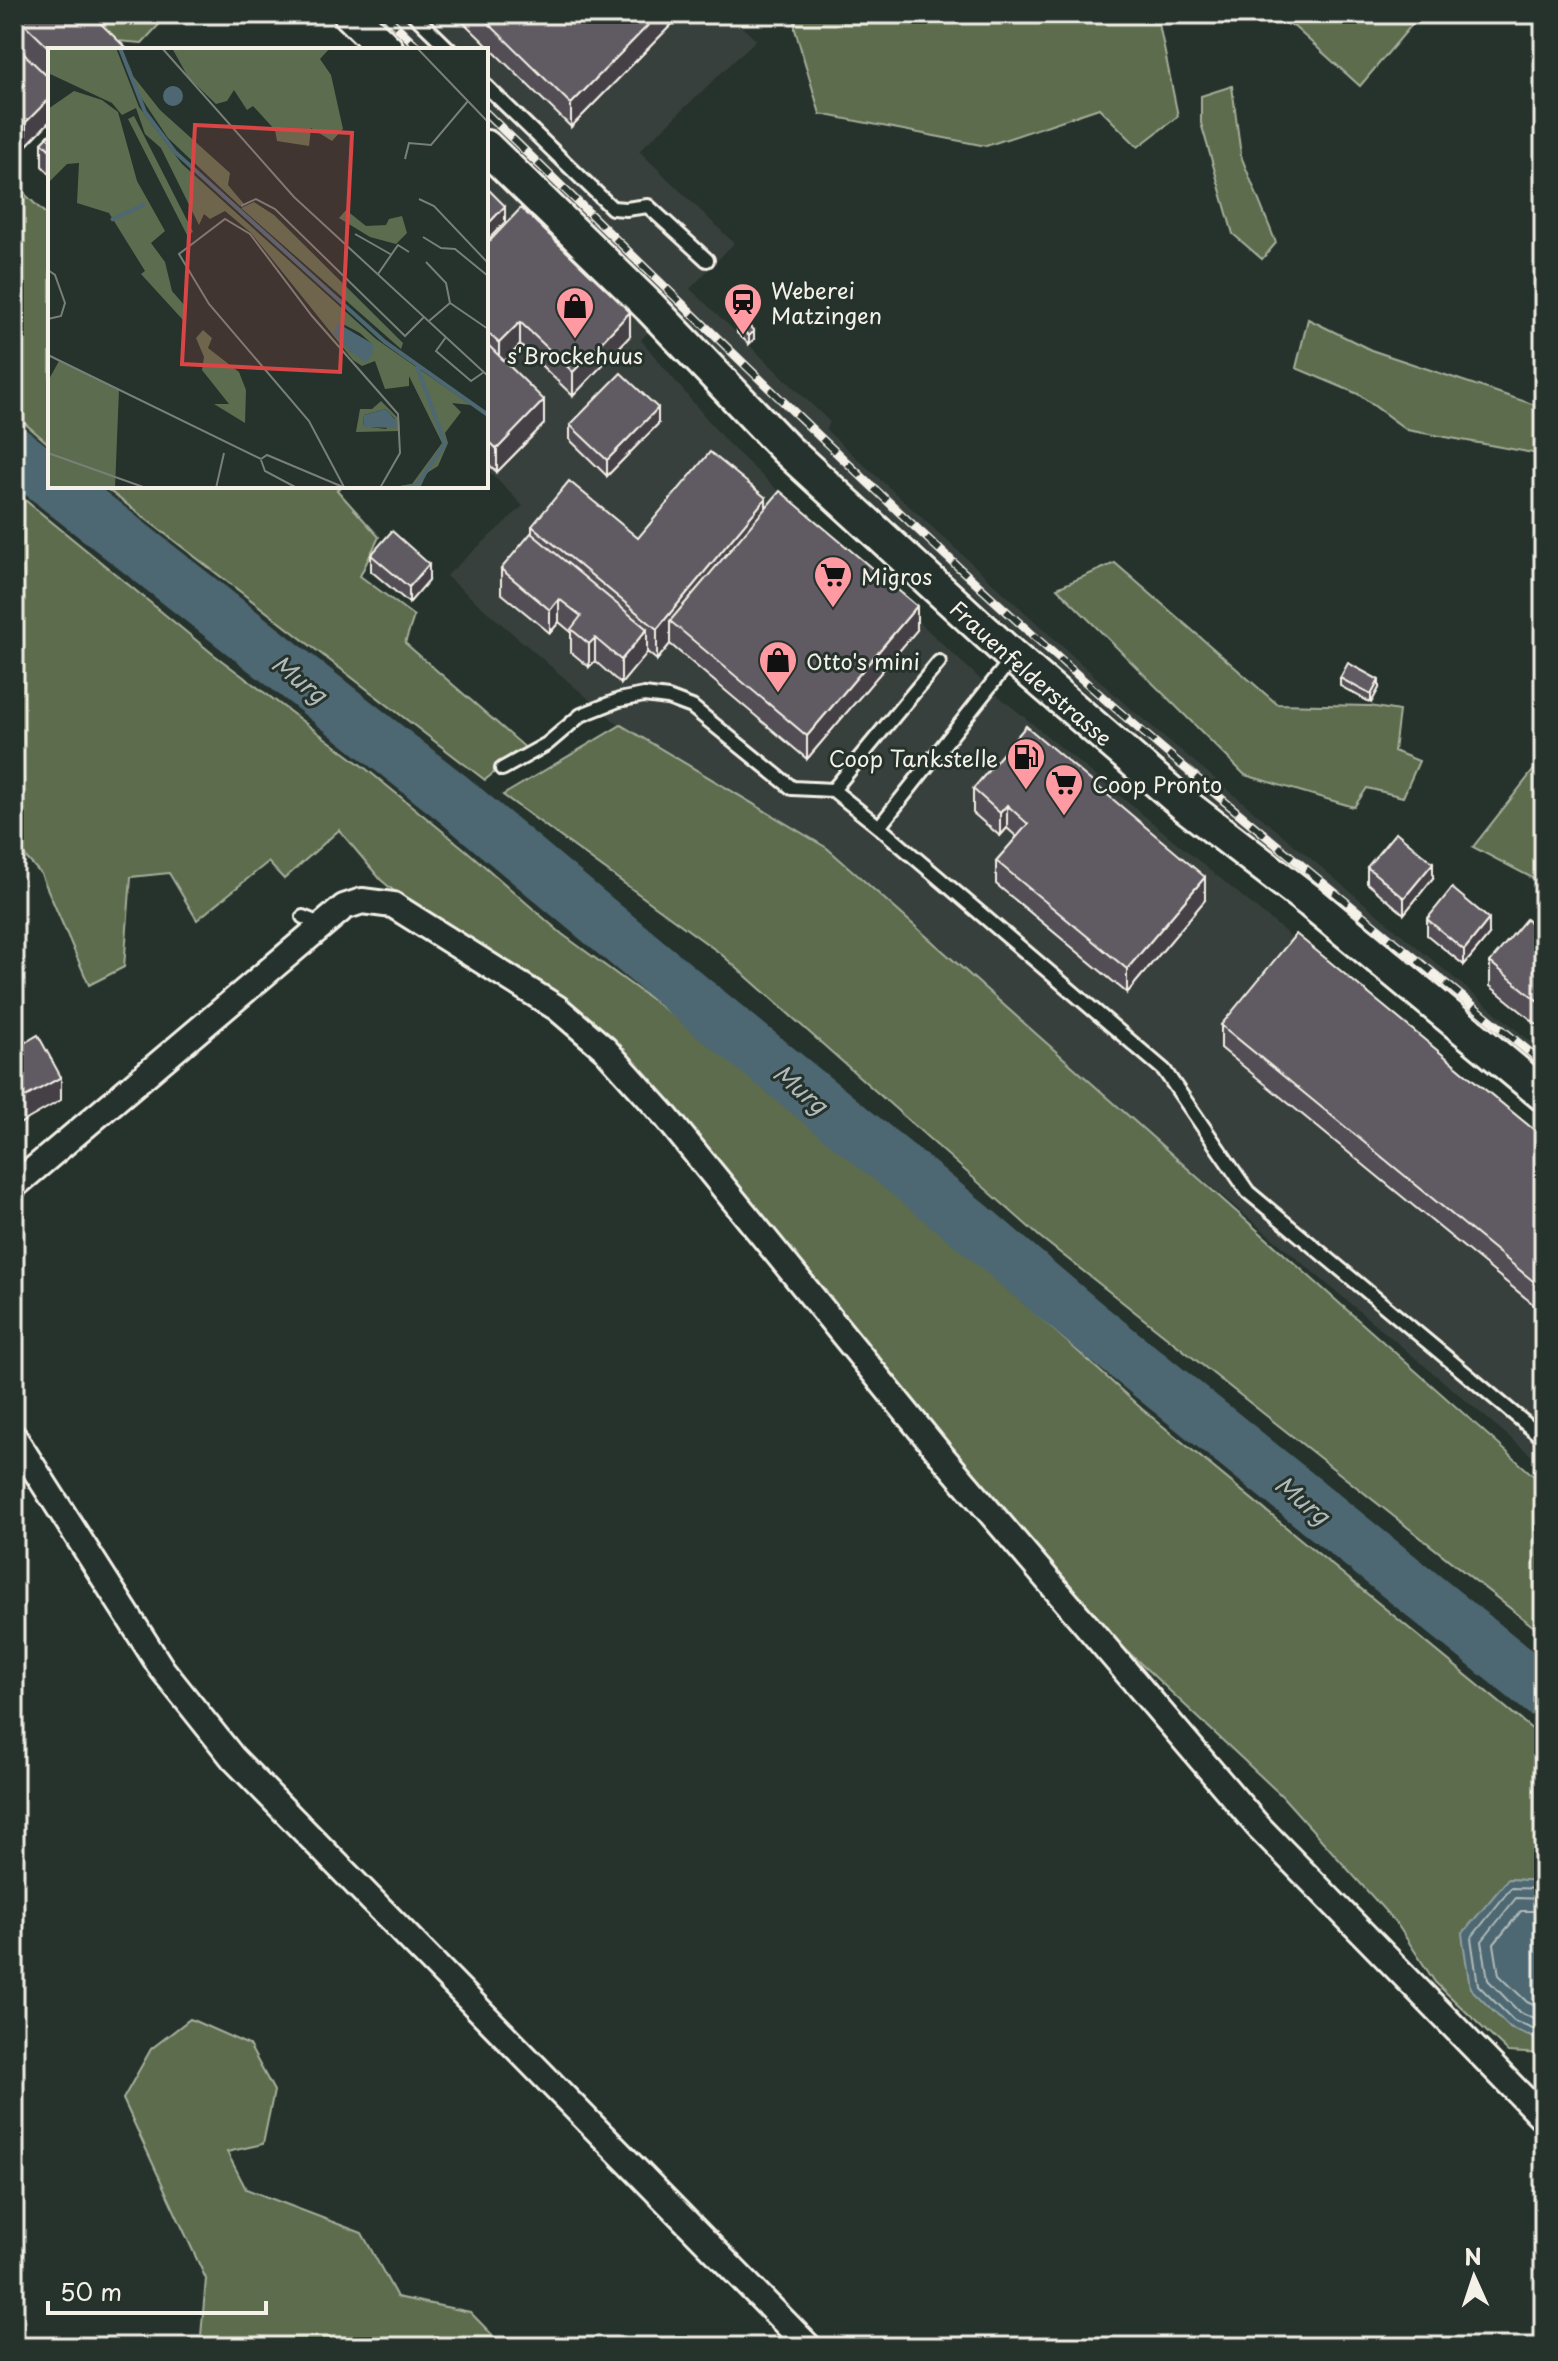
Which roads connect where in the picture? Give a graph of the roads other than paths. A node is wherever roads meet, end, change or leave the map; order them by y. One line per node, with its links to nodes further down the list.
1 (350, 14): 3 (main road)
2 (413, 14): 4 (lane)
3 (385, 48)
4 (448, 48)
5 (488, 88): 7 (lane)
6 (488, 149): 8 (main road, Frauenfelderstrasse)
7 (707, 260)
8 (1013, 657): 12 (lane); 13 (main road, Frauenfelderstrasse)
9 (939, 662): 11 (lane)
10 (502, 769): 11 (lane)
11 (833, 790): 12 (lane)
12 (879, 827): 16 (lane)
13 (1544, 1095)
14 (14, 1186): 17 (street)
15 (14, 1437): 18 (street)
16 (1544, 1439)
17 (1544, 2119)
18 (809, 2347)

